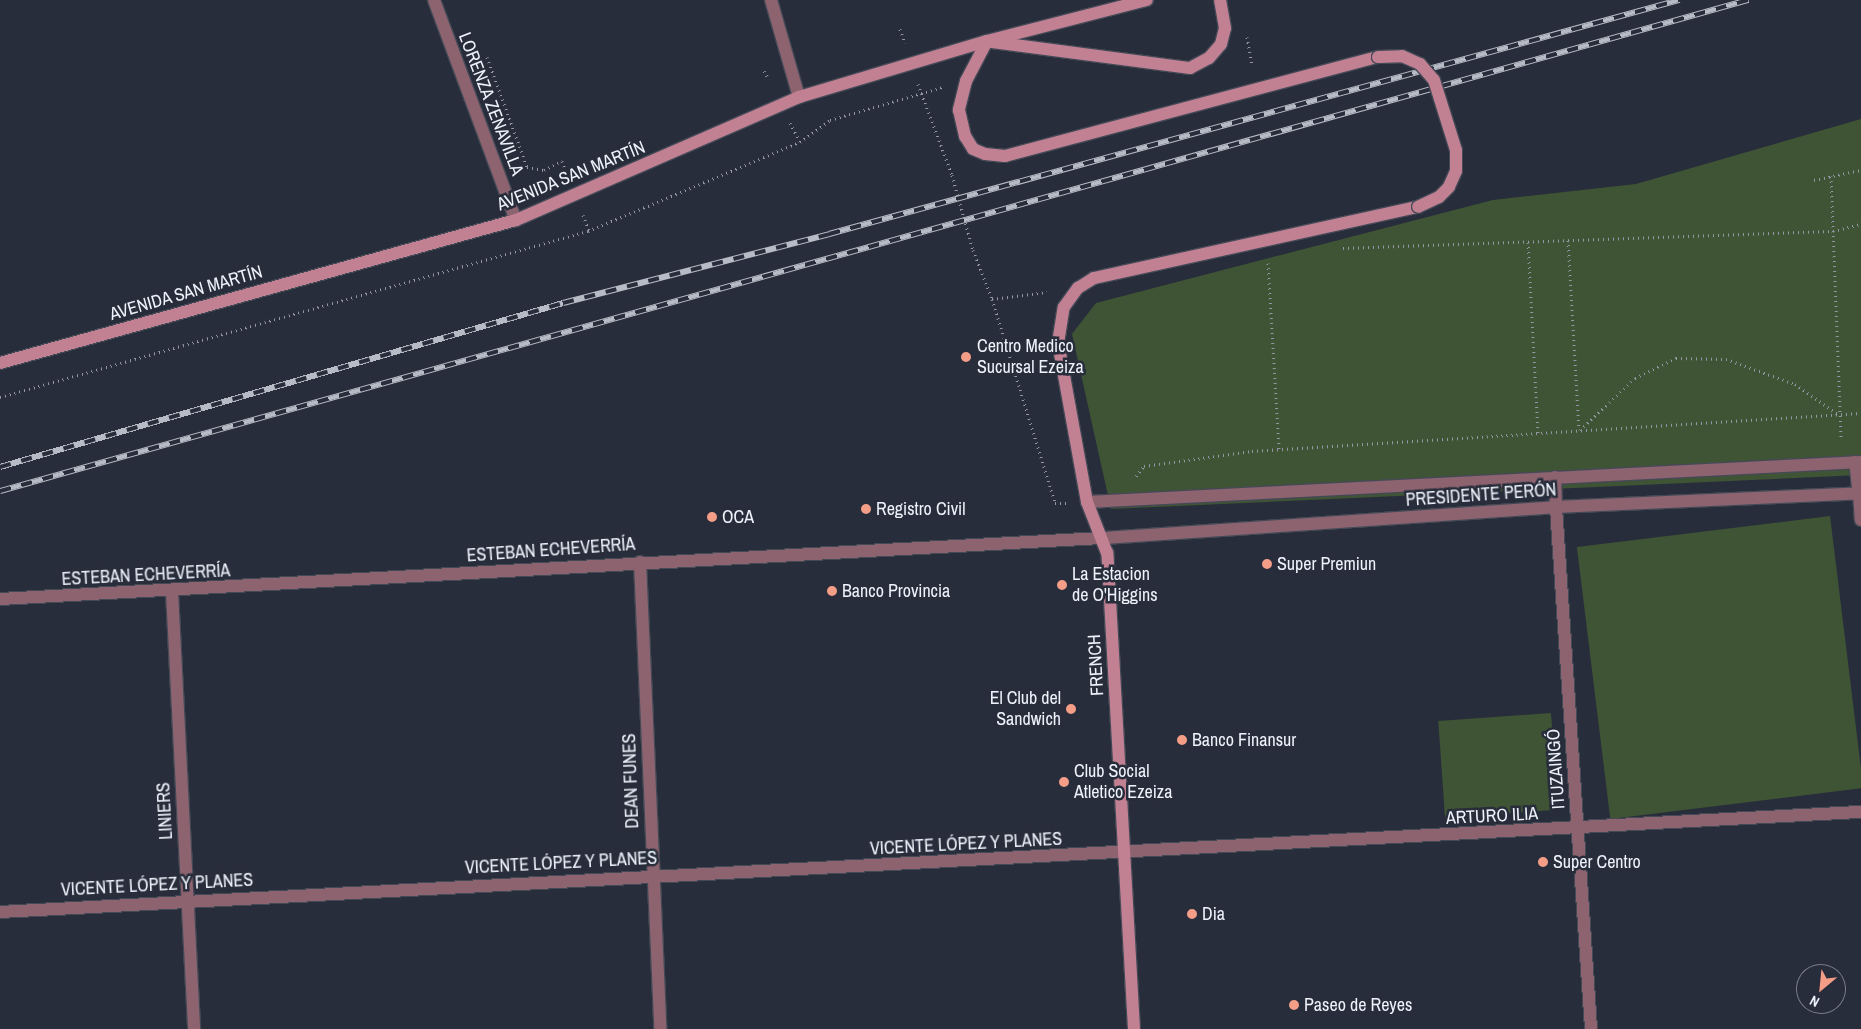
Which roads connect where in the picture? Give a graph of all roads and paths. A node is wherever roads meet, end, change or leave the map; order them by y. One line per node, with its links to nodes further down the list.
1 (434, 0): 14 (street, LORENZA ZENAVILLA)
2 (771, 0): 9 (street)
3 (1220, 0): 6 (street)
4 (1140, 1): 6 (street, AVENIDA SAN MARTÍN)
5 (900, 29): 8 (path)
6 (987, 42): 8 (street, AVENIDA SAN MARTÍN); 22 (street, bridge)
7 (487, 57): 13 (path)
8 (911, 63): 9 (street, AVENIDA SAN MARTÍN); 23 (path)
9 (799, 97): 13 (street, AVENIDA SAN MARTÍN)
10 (1861, 170): 11 (path)
11 (1831, 176): 12 (path); 17 (path)
12 (1814, 180)
13 (575, 195): 14 (street, AVENIDA SAN MARTÍN); 16 (path)
14 (516, 220): 24 (street, AVENIDA SAN MARTÍN)
15 (1861, 224): 17 (path)
16 (589, 231)
17 (1833, 231): 18 (path); 26 (path)
18 (1568, 240): 19 (path); 27 (path)
19 (1528, 242): 20 (path); 28 (path)
20 (1340, 248)
21 (1271, 256): 29 (path)
22 (1078, 288): 23 (path); 35 (street, FRENCH)
23 (992, 300): 35 (path)
24 (0, 363)
25 (1861, 413): 26 (path)
26 (1840, 415): 27 (path); 27 (path); 31 (path)
27 (1579, 431): 28 (path)
28 (1538, 434): 29 (path)
29 (1279, 449): 34 (path)
30 (1858, 462): 31 (street); 33 (street)
31 (1842, 463): 32 (street)
32 (1555, 477): 34 (street); 36 (street, ITUZAINGÓ)
33 (1860, 493): 36 (street, PRESIDENTE PERÓN); 37 (street)
34 (1128, 500): 35 (street)
35 (1087, 502): 38 (street, FRENCH)
36 (1556, 507): 38 (street, PRESIDENTE PERÓN); 43 (street, ITUZAINGÓ)
37 (1861, 520)
38 (1103, 538): 39 (street, ESTEBAN ECHEVERRÍA); 44 (street, FRENCH)
39 (640, 562): 40 (street, ESTEBAN ECHEVERRÍA); 45 (street, DEAN FUNES)
40 (172, 592): 41 (street, ESTEBAN ECHEVERRÍA); 46 (street, LINIERS)
41 (0, 599)
42 (1861, 812): 43 (street, ARTURO ILIA)
43 (1578, 829): 44 (street, ARTURO ILIA); 51 (street, ITUZAINGÓ)
44 (1124, 854): 45 (street, VICENTE LÓPEZ Y PLANES); 50 (street, FRENCH)
45 (652, 876): 46 (street, VICENTE LÓPEZ Y PLANES); 49 (street, DEAN FUNES)
46 (187, 900): 47 (street, VICENTE LÓPEZ Y PLANES); 48 (street, LINIERS)
47 (0, 912)
48 (194, 1029)
49 (660, 1029)
50 (1134, 1029)
51 (1591, 1029)

